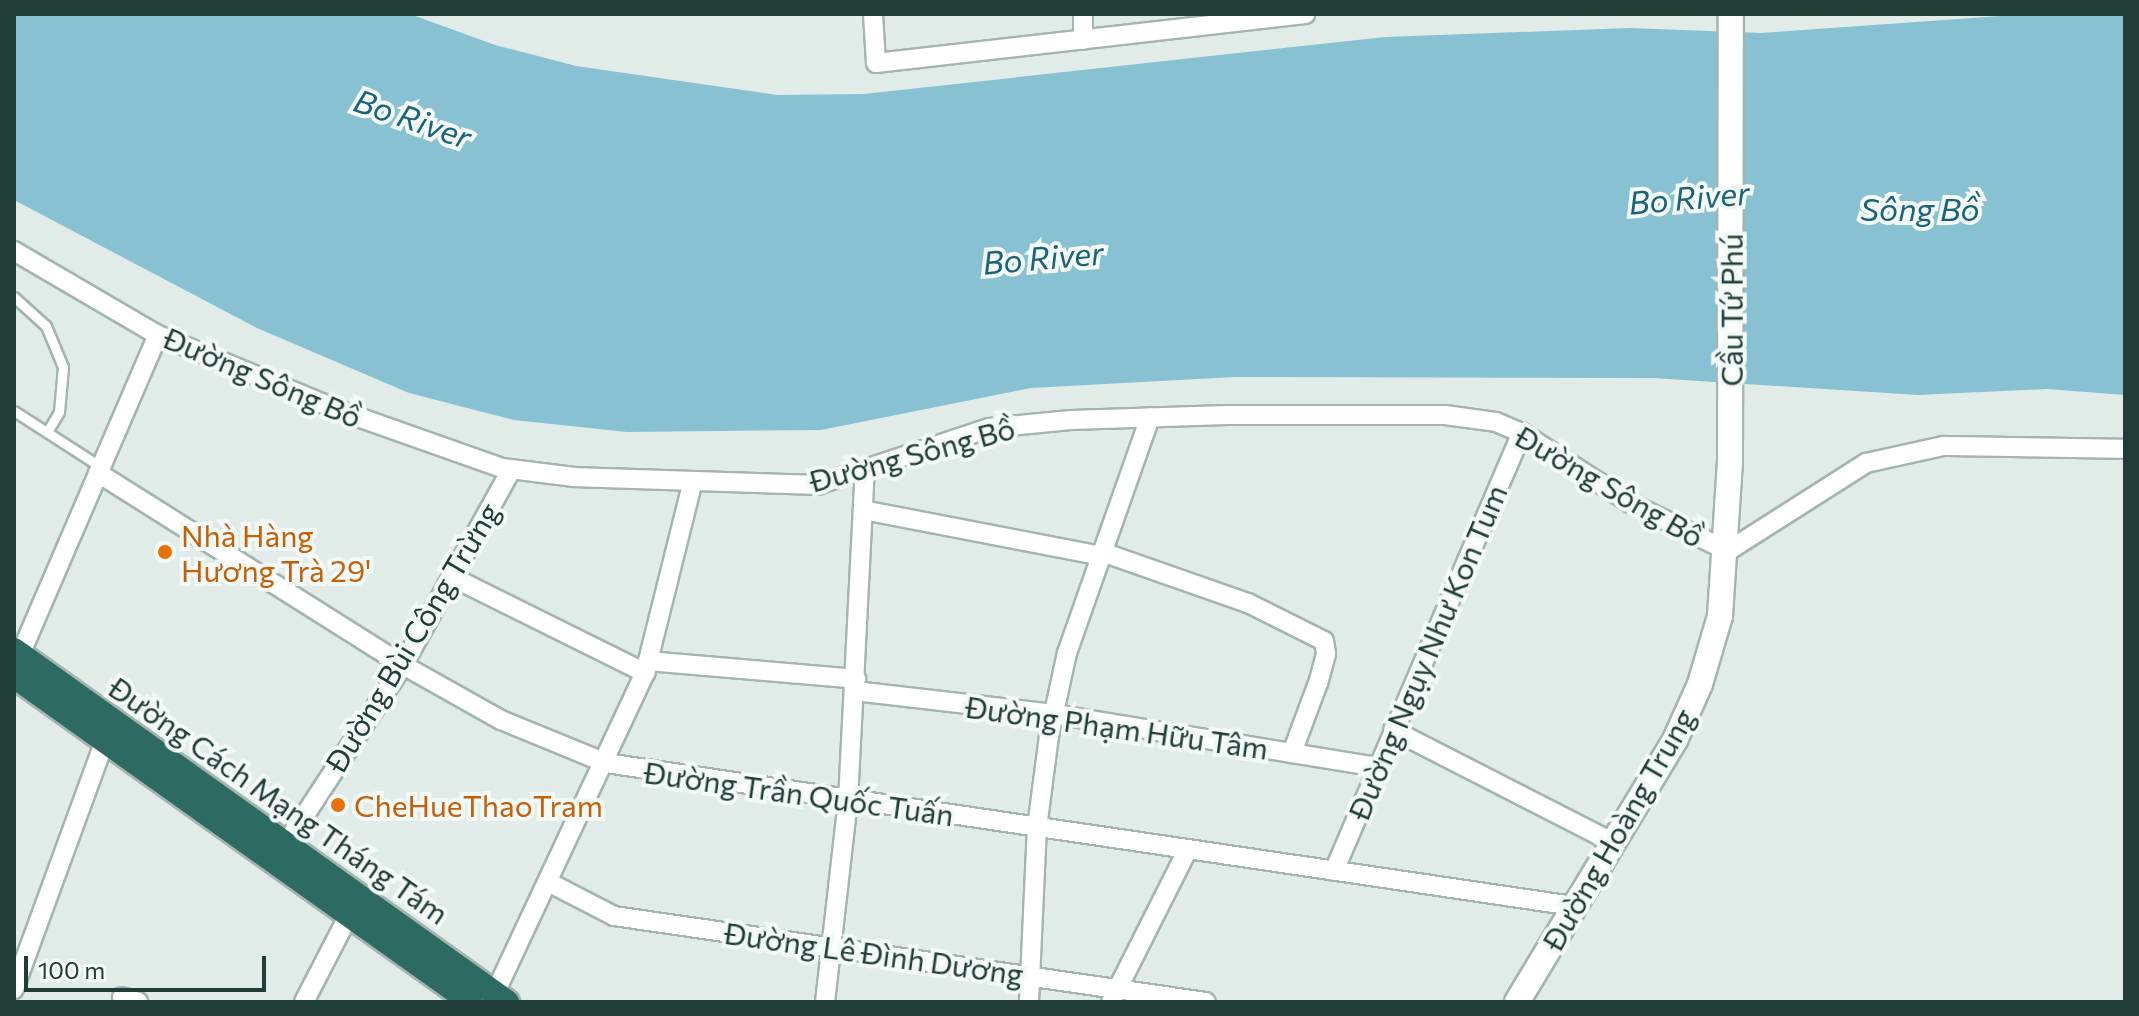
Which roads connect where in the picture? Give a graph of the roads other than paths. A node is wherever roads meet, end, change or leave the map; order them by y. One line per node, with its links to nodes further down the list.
1 (873, 14): 5 (street)
2 (1083, 14): 5 (street)
3 (1305, 14): 5 (street)
4 (1731, 14): 14 (main road, Cầu Tứ Phú)
5 (1083, 40)
6 (14, 251): 8 (street, Đường Sông Bồ)
7 (14, 297): 11 (lane)
8 (158, 335): 15 (street); 16 (street, Đường Sông Bồ)
9 (14, 411): 11 (lane)
10 (1150, 417): 12 (street, Đường Sông Bồ); 17 (street, Đường Sông Bồ); 21 (street)
11 (47, 432): 15 (lane)
12 (1522, 433): 20 (street, Đường Sông Bồ); 28 (street, Đường Ngụy Như Kon Tum)
13 (2125, 449): 20 (street)
14 (1730, 461): 20 (main road, Đường Hoàng Trung)
15 (100, 470): 23 (street); 24 (street, Đường Trần Quốc Tuấn)
16 (511, 470): 18 (street, Đường Sông Bồ); 22 (street, Đường Bùi Công Trừng)
17 (865, 470): 18 (street, Đường Sông Bồ); 19 (street)
18 (692, 484): 25 (street)
19 (863, 510): 21 (street); 26 (street)
20 (1728, 551): 35 (main road, Đường Hoàng Trung)
21 (1102, 554): 27 (street); 30 (street)
22 (452, 577): 24 (street, Đường Bùi Công Trừng); 25 (street)
23 (16, 660): 29 (highway, Đường Cách Mạng Tháng Tám); 36 (highway, Đường Cách Mạng Tháng Tám)
24 (403, 665): 31 (street, Đường Trần Quốc Tuấn); 36 (street, Đường Bùi Công Trừng)
25 (647, 667): 26 (street, Đường Phạm Hữu Tâm); 31 (street)
26 (856, 685): 27 (street, Đường Phạm Hữu Tâm); 33 (street)
27 (1054, 714): 30 (street, Đường Phạm Hữu Tâm); 34 (street)
28 (1393, 730): 32 (street, Đường Ngụy Như Kon Tum); 35 (street)
29 (105, 740): 41 (highway, Đường Cách Mạng Tháng Tám); 44 (street)
30 (1292, 753): 32 (street, Đường Phạm Hữu Tâm)
31 (606, 763): 33 (street, Đường Trần Quốc Tuấn); 39 (street)
32 (1377, 767): 38 (street, Đường Ngụy Như Kon Tum)
33 (848, 801): 34 (street, Đường Trần Quốc Tuấn); 42 (street)
34 (1037, 828): 37 (street, Đường Trần Quốc Tuấn); 43 (street)
35 (1612, 842): 40 (main road, Đường Hoàng Trung)
36 (286, 844): 46 (highway, Đường Cách Mạng Tháng Tám)
37 (1188, 849): 38 (street, Đường Trần Quốc Tuấn); 45 (street)
38 (1334, 871): 40 (street, Đường Trần Quốc Tuấn)
39 (548, 882): 42 (street, Đường Lê Đình Dương); 46 (street)
40 (1573, 906): 52 (main road, Đường Hoàng Trung)
41 (349, 915): 47 (street); 48 (highway, Đường Cách Mạng Tháng Tám)
42 (834, 945): 43 (street, Đường Lê Đình Dương); 49 (street)
43 (1027, 975): 45 (street, Đường Lê Đình Dương); 50 (street)
44 (14, 989)
45 (1114, 995): 51 (street, Đường Lê Đình Dương)
46 (501, 998)
47 (304, 1002)
48 (471, 1002)
49 (825, 1002)
50 (1029, 1002)
51 (1206, 1002)
52 (1517, 1002)

